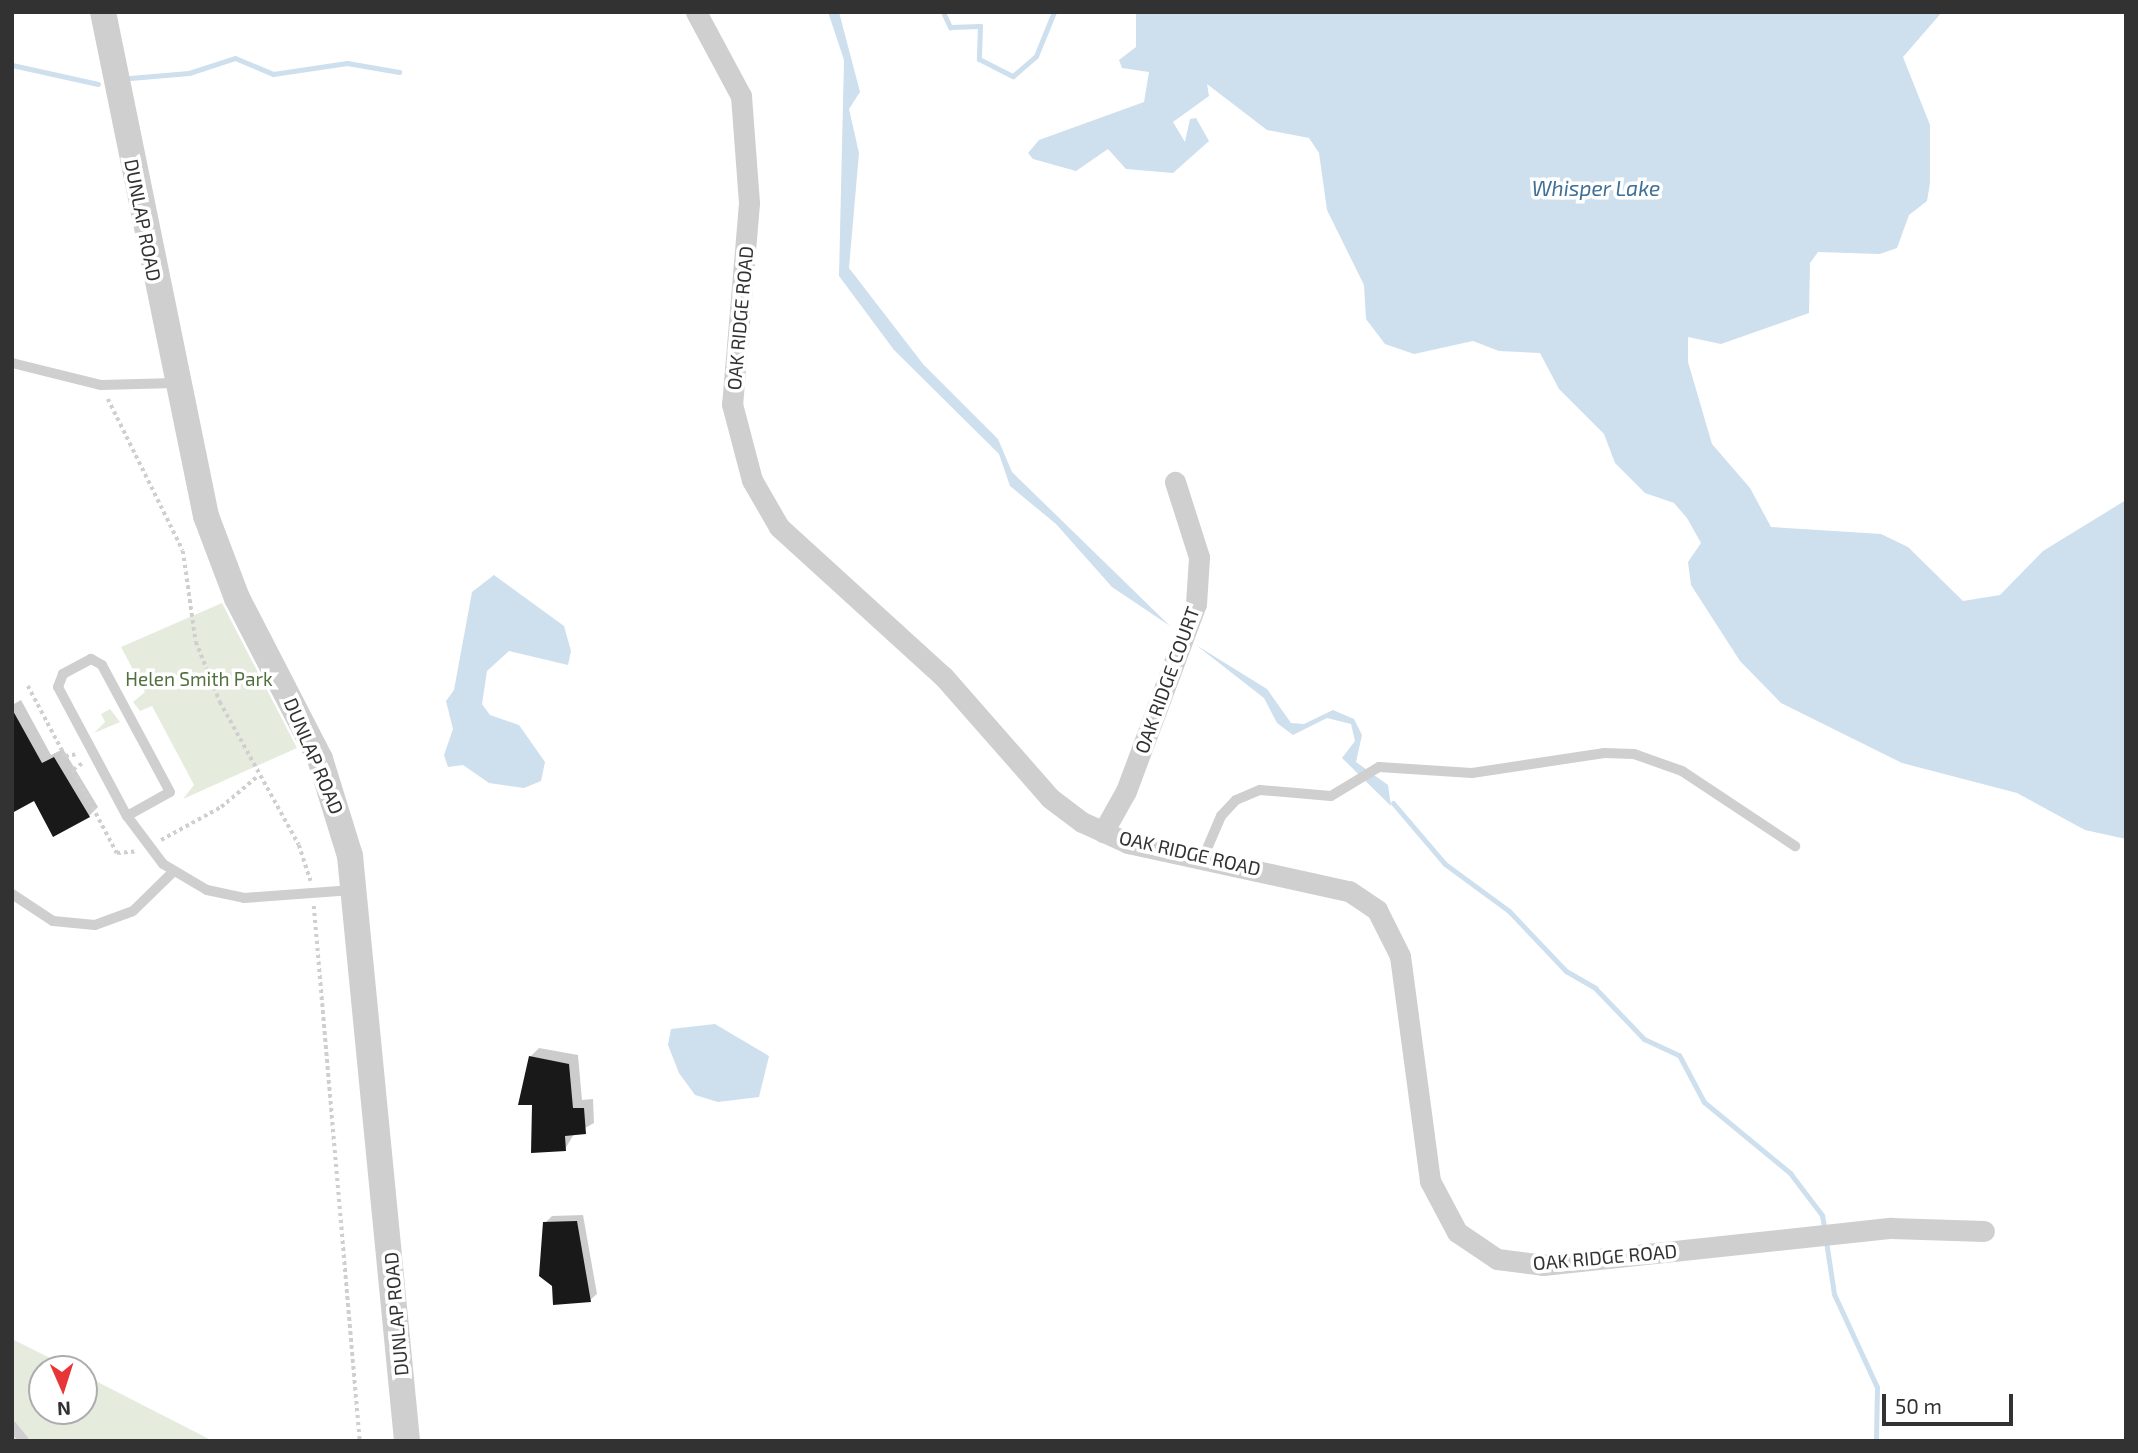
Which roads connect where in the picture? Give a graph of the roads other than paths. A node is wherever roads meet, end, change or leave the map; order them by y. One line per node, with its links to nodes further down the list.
1 (103, 12): 4 (street, DUNLAP ROAD)
2 (696, 12): 7 (street, OAK RIDGE ROAD)
3 (12, 363): 4 (lane)
4 (175, 383): 11 (street, DUNLAP ROAD)
5 (1175, 482): 7 (street, OAK RIDGE COURT)
6 (127, 816): 6 (lane); 10 (lane)
7 (1104, 832): 9 (street, OAK RIDGE ROAD)
8 (1795, 846): 9 (lane)
9 (1203, 858): 13 (street, OAK RIDGE ROAD)
10 (173, 872): 11 (lane); 12 (lane)
11 (356, 890): 16 (street, DUNLAP ROAD)
12 (12, 894)
13 (1984, 1231)
14 (12, 1426): 15 (lane)
15 (24, 1441)
16 (407, 1441)

